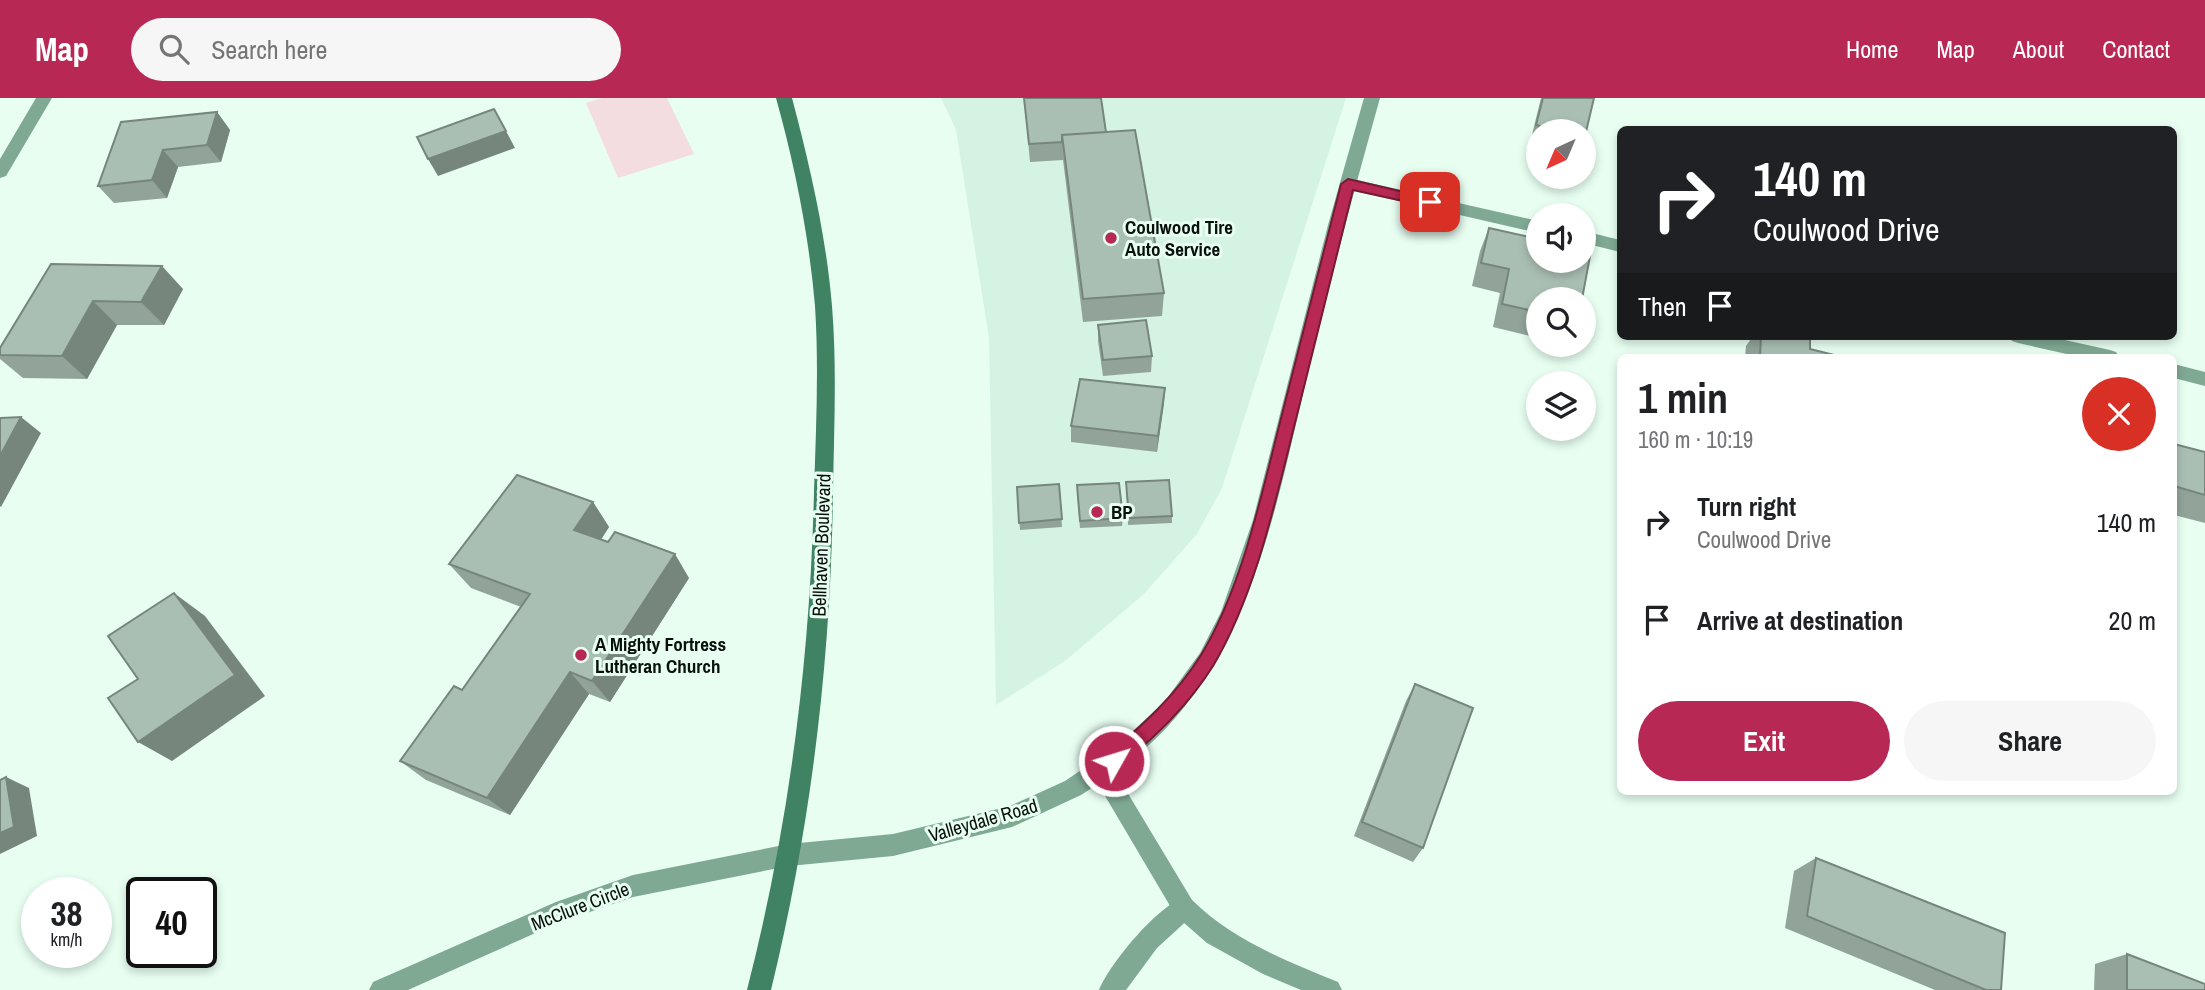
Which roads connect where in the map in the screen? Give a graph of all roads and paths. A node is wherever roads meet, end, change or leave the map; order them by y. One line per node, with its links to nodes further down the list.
1 (44, 98): 4 (street)
2 (784, 98): 14 (main road, Bellhaven Boulevard)
3 (1372, 98): 5 (street, Valleydale Road)
4 (0, 172)
5 (1348, 184): 6 (street); 13 (street, Valleydale Road)
6 (1526, 224)
7 (1596, 240): 8 (street)
8 (1617, 245)
9 (2036, 340): 10 (street)
10 (2097, 354)
11 (2177, 372): 12 (street)
12 (2205, 379)
13 (1101, 769): 14 (street, Valleydale Road); 15 (street)
14 (789, 855): 16 (street, McClure Circle); 17 (main road, Bellhaven Boulevard)
15 (1184, 908): 18 (street); 19 (street)
16 (381, 990)
17 (759, 990)
18 (1111, 990)
19 (1330, 990)

